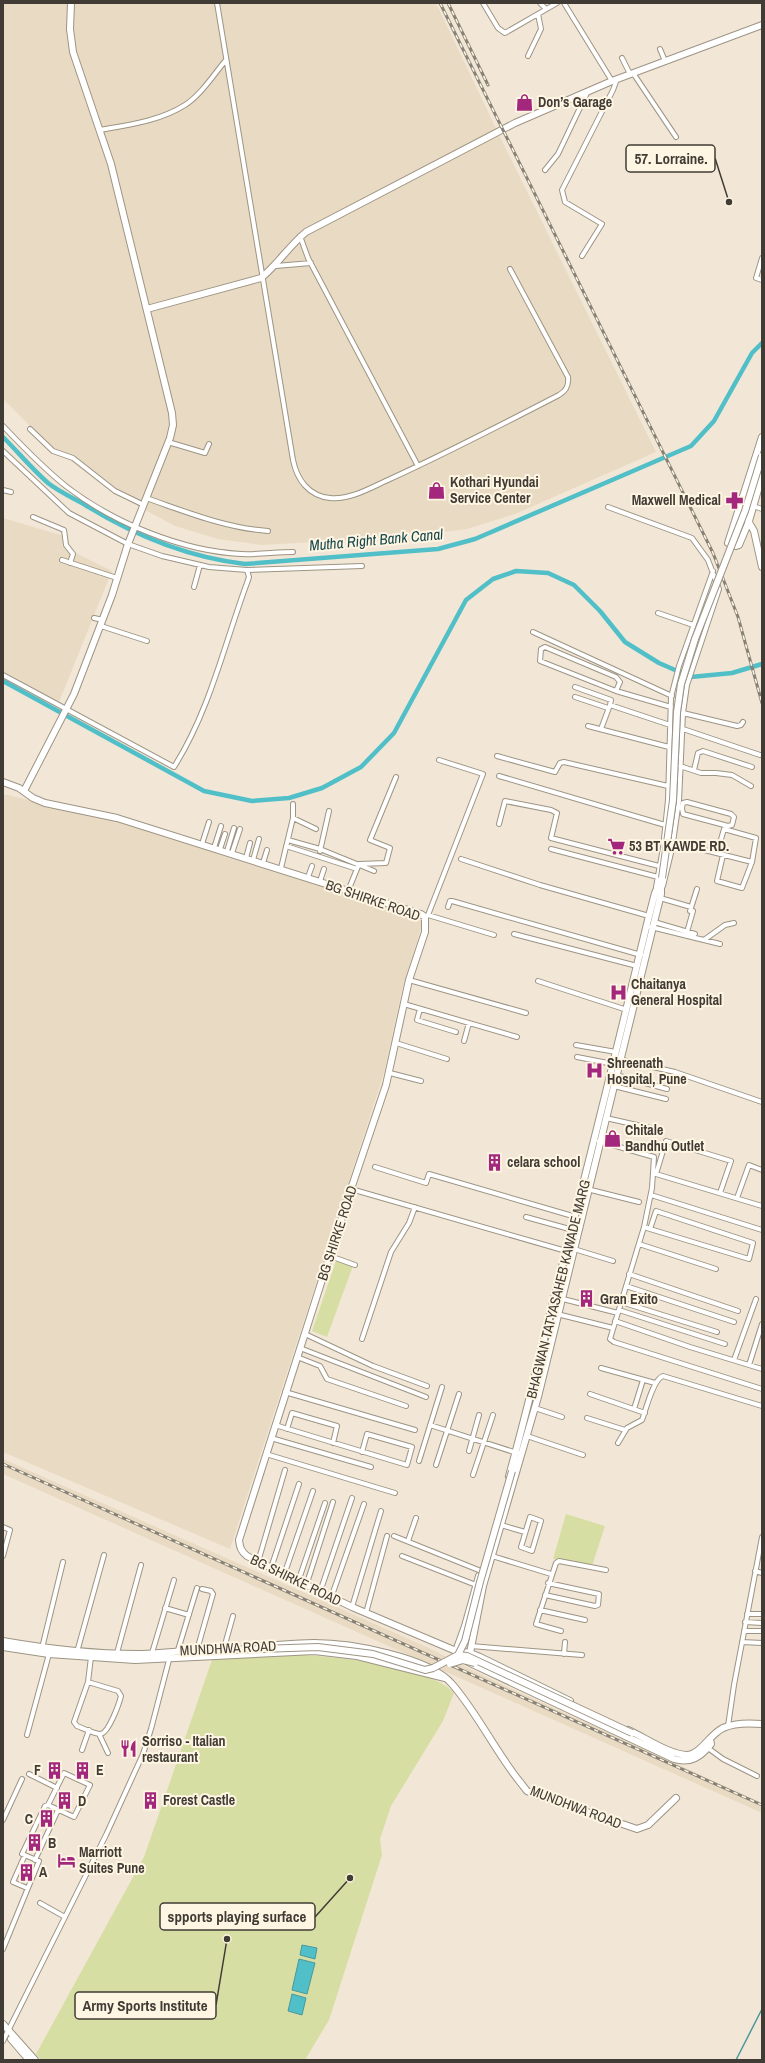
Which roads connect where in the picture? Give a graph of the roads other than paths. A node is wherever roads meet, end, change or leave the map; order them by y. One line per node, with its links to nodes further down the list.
1 (71, 3): 18 (street)
2 (217, 3): 13 (street)
3 (483, 3): 8 (street)
4 (540, 3): 7 (street)
5 (557, 3): 7 (street)
6 (564, 3): 16 (street)
7 (546, 9): 8 (street)
8 (538, 14): 11 (street)
9 (762, 25): 14 (street)
10 (660, 48): 14 (street)
11 (528, 56)
12 (622, 58): 15 (street)
13 (226, 60): 18 (street); 27 (street)
14 (665, 61): 15 (street)
15 (631, 74): 16 (street); 19 (street)
16 (614, 80): 17 (street); 22 (street)
17 (588, 91): 20 (street); 21 (street)
18 (100, 130): 29 (street)
19 (676, 137)
20 (545, 170)
21 (300, 236): 24 (street); 25 (street)
22 (582, 256)
23 (762, 258): 28 (street)
24 (310, 263): 25 (street); 37 (street)
25 (276, 266): 27 (street)
26 (510, 269): 37 (street)
27 (261, 278): 29 (street); 37 (street)
28 (762, 280)
29 (147, 309): 33 (street)
30 (3, 426): 49 (street)
31 (30, 429): 42 (street)
32 (762, 437): 46 (street)
33 (168, 442): 34 (street); 41 (street)
34 (209, 444)
35 (3, 451): 51 (street)
36 (762, 456): 134 (street, BHAGWAN TATYASAHEB KAWADE MARG, bridge)
37 (418, 466)
38 (762, 476): 43 (street)
39 (3, 490): 40 (street)
40 (11, 492)
41 (146, 498): 42 (street); 50 (street)
42 (144, 505): 49 (street)
43 (753, 506): 45 (street); 48 (street)
44 (608, 507): 61 (street)
45 (762, 509)
46 (739, 514): 48 (street); 48 (street)
47 (33, 517): 56 (street)
48 (749, 521): 52 (street)
49 (135, 528): 51 (street); 54 (street)
50 (268, 531)
51 (129, 542): 57 (street); 62 (street)
52 (755, 544): 53 (street); 59 (street)
53 (762, 546)
54 (293, 552)
55 (62, 560): 56 (street)
56 (70, 563): 62 (street)
57 (200, 565): 60 (street); 63 (street)
58 (362, 566): 60 (street)
59 (762, 568)
60 (247, 570): 77 (street)
61 (712, 571): 67 (street); 78 (street)
62 (118, 578): 66 (street)
63 (194, 587)
64 (658, 613): 67 (street)
65 (94, 618): 66 (street)
66 (102, 623): 69 (street); 77 (street)
67 (693, 625): 73 (street)
68 (533, 632): 73 (street)
69 (147, 641)
70 (3, 675): 77 (street)
71 (575, 687): 75 (street)
72 (616, 691): 72 (street); 76 (street)
73 (672, 696): 76 (street)
74 (574, 697): 75 (street)
75 (609, 706): 80 (street); 82 (street)
76 (671, 707): 80 (street)
77 (67, 711): 96 (street)
78 (683, 713): 79 (street); 83 (street)
79 (742, 722)
80 (670, 725): 84 (street)
81 (588, 726): 82 (street)
82 (601, 729): 84 (street)
83 (683, 730): 85 (street); 88 (street)
84 (670, 747): 94 (street)
85 (760, 755)
86 (498, 756): 94 (street)
87 (439, 760): 142 (street)
88 (680, 766): 90 (street); 98 (street)
89 (752, 767): 90 (street)
90 (694, 770): 95 (street)
91 (499, 776): 103 (street)
92 (396, 777): 127 (street)
93 (3, 782): 96 (street, BG SHIRKE ROAD)
94 (668, 786): 103 (street)
95 (751, 786)
96 (24, 791): 113 (street, BG SHIRKE ROAD)
97 (293, 804): 100 (street)
98 (680, 807): 98 (street); 111 (street)
99 (329, 811): 115 (street)
100 (293, 818): 107 (street); 110 (street)
101 (209, 822): 113 (street)
102 (499, 824): 129 (street)
103 (665, 825): 129 (street)
104 (221, 826): 117 (street)
105 (234, 828): 117 (street)
106 (240, 829): 117 (street)
107 (316, 829)
108 (225, 834): 117 (street)
109 (259, 839): 124 (street)
110 (288, 840): 114 (street); 115 (street)
111 (673, 842): 119 (street); 139 (street)
112 (250, 843): 122 (street)
113 (202, 844): 117 (street, BG SHIRKE ROAD)
114 (286, 846): 121 (street); 130 (street)
115 (320, 849): 121 (street); 127 (street)
116 (551, 849): 134 (street)
117 (224, 850): 122 (street, BG SHIRKE ROAD)
118 (267, 850): 126 (street)
119 (717, 854): 120 (street); 125 (street)
120 (723, 855): 125 (street); 125 (street)
121 (318, 856): 132 (street)
122 (246, 858): 124 (street, BG SHIRKE ROAD)
123 (462, 859): 143 (street)
124 (253, 860): 126 (street, BG SHIRKE ROAD)
125 (752, 862)
126 (264, 863): 130 (street, BG SHIRKE ROAD)
127 (359, 864): 132 (street); 133 (street)
128 (312, 866): 135 (street)
129 (659, 866): 134 (street)
130 (281, 868): 135 (street, BG SHIRKE ROAD)
131 (324, 869): 136 (street)
132 (357, 869): 138 (street)
133 (374, 871)
134 (660, 877): 139 (street, BHAGWAN TATYASAHEB KAWADE MARG)
135 (308, 878): 136 (street, BG SHIRKE ROAD)
136 (320, 882): 138 (street, BG SHIRKE ROAD)
137 (696, 889): 140 (street)
138 (348, 891): 142 (street, BG SHIRKE ROAD)
139 (659, 895): 140 (street); 143 (street, BHAGWAN TATYASAHEB KAWADE MARG); 145 (street, BHAGWAN TATYASAHEB KAWADE MARG)
140 (692, 906): 146 (street)
141 (448, 907): 152 (street)
142 (427, 916): 149 (street); 154 (street, BG SHIRKE ROAD)
143 (649, 916): 145 (street, BHAGWAN TATYASAHEB KAWADE MARG)
144 (734, 923): 150 (street)
145 (651, 925): 146 (street); 150 (street); 152 (street, BHAGWAN TATYASAHEB KAWADE MARG)
146 (688, 932): 148 (street)
147 (514, 934): 153 (street)
148 (696, 934)
149 (494, 935)
150 (704, 940): 151 (street)
151 (720, 944)
152 (643, 956): 153 (street, BHAGWAN TATYASAHEB KAWADE MARG); 156 (street, BHAGWAN TATYASAHEB KAWADE MARG)
153 (637, 966): 156 (street, BHAGWAN TATYASAHEB KAWADE MARG)
154 (409, 980): 157 (street, BG SHIRKE ROAD); 160 (street)
155 (538, 981): 159 (street)
156 (635, 987): 159 (street, BHAGWAN TATYASAHEB KAWADE MARG); 168 (street, BHAGWAN TATYASAHEB KAWADE MARG)
157 (404, 1004): 158 (street); 165 (street, BG SHIRKE ROAD)
158 (420, 1009): 161 (street); 162 (street)
159 (627, 1010): 168 (street, BHAGWAN TATYASAHEB KAWADE MARG)
160 (526, 1013)
161 (469, 1023): 163 (street); 164 (street)
162 (456, 1032)
163 (518, 1037)
164 (464, 1040)
165 (396, 1043): 169 (street); 170 (street, BG SHIRKE ROAD)
166 (576, 1045): 168 (street)
167 (577, 1056): 168 (street)
168 (616, 1058): 171 (street, BHAGWAN TATYASAHEB KAWADE MARG); 176 (street); 179 (street, BHAGWAN TATYASAHEB KAWADE MARG)
169 (447, 1059)
170 (390, 1073): 172 (street); 186 (street, BG SHIRKE ROAD)
171 (616, 1075): 173 (street, BHAGWAN TATYASAHEB KAWADE MARG); 174 (street)
172 (422, 1081)
173 (614, 1086): 175 (street); 177 (street, BHAGWAN TATYASAHEB KAWADE MARG)
174 (667, 1089)
175 (666, 1099)
176 (762, 1102)
177 (606, 1118): 178 (street); 179 (street, BHAGWAN TATYASAHEB KAWADE MARG)
178 (659, 1130)
179 (598, 1141): 180 (street); 185 (street, BHAGWAN TATYASAHEB KAWADE MARG)
180 (654, 1157): 181 (street); 184 (street)
181 (661, 1159): 187 (street); 187 (street)
182 (375, 1167): 194 (street)
183 (762, 1170): 189 (street)
184 (652, 1174): 188 (street); 192 (street)
185 (587, 1188): 190 (street); 194 (street, BHAGWAN TATYASAHEB KAWADE MARG); 200 (street, BHAGWAN TATYASAHEB KAWADE MARG)
186 (351, 1189): 191 (street); 201 (street, BG SHIRKE ROAD)
187 (720, 1193): 189 (street)
188 (650, 1195): 195 (street); 198 (street)
189 (737, 1198): 192 (street)
190 (639, 1202)
191 (415, 1206): 200 (street); 219 (street)
192 (762, 1207)
193 (526, 1217): 197 (street)
194 (576, 1217): 197 (street, BHAGWAN TATYASAHEB KAWADE MARG)
195 (644, 1227): 196 (street); 199 (street)
196 (650, 1229): 196 (street)
197 (573, 1230): 200 (street, BHAGWAN TATYASAHEB KAWADE MARG)
198 (762, 1230)
199 (639, 1244): 204 (street); 205 (street)
200 (571, 1251): 202 (street); 207 (street, BHAGWAN TATYASAHEB KAWADE MARG)
201 (330, 1256): 203 (street); 218 (street, BG SHIRKE ROAD)
202 (613, 1261)
203 (355, 1265)
204 (716, 1269)
205 (630, 1274): 206 (street); 211 (street)
206 (626, 1286): 209 (street); 214 (street)
207 (558, 1298): 210 (street); 212 (street, BHAGWAN TATYASAHEB KAWADE MARG); 223 (street, BHAGWAN TATYASAHEB KAWADE MARG)
208 (756, 1300): 224 (street)
209 (621, 1302): 210 (street); 217 (street)
210 (618, 1311): 213 (street); 220 (street)
211 (738, 1311)
212 (557, 1314): 216 (street); 223 (street, BHAGWAN TATYASAHEB KAWADE MARG)
213 (615, 1322): 216 (street); 224 (street)
214 (734, 1322)
215 (762, 1324): 225 (street)
216 (613, 1328): 232 (street)
217 (717, 1332)
218 (304, 1334): 221 (street, BG SHIRKE ROAD); 230 (street)
219 (362, 1339)
220 (725, 1344)
221 (300, 1348): 222 (street, BG SHIRKE ROAD); 236 (street)
222 (297, 1357): 233 (street, BG SHIRKE ROAD); 237 (street)
223 (544, 1358): 239 (street, BHAGWAN TATYASAHEB KAWADE MARG); 261 (street, BHAGWAN TATYASAHEB KAWADE MARG)
224 (734, 1360): 225 (street)
225 (749, 1365): 227 (street)
226 (601, 1368): 228 (street)
227 (762, 1368)
228 (643, 1380): 229 (street); 240 (street)
229 (655, 1383): 238 (street); 241 (street)
230 (427, 1386)
231 (442, 1387): 247 (street)
232 (762, 1389)
233 (286, 1392): 246 (street, BG SHIRKE ROAD); 249 (street)
234 (459, 1394): 251 (street)
235 (590, 1394): 240 (street)
236 (426, 1397)
237 (406, 1406)
238 (762, 1406)
239 (534, 1408): 244 (street); 252 (street, BHAGWAN TATYASAHEB KAWADE MARG)
240 (634, 1409): 241 (street)
241 (645, 1413): 250 (street)
242 (479, 1415): 254 (street)
243 (493, 1415): 255 (street)
244 (562, 1417)
245 (587, 1418): 250 (street)
246 (275, 1425): 248 (street); 253 (street, BG SHIRKE ROAD)
247 (430, 1425): 251 (street); 263 (street)
248 (287, 1429): 256 (street); 256 (street)
249 (415, 1430)
250 (625, 1430): 257 (street)
251 (448, 1431): 254 (street); 264 (street)
252 (527, 1436): 261 (street, BHAGWAN TATYASAHEB KAWADE MARG); 262 (street)
253 (271, 1438): 260 (street, BG SHIRKE ROAD); 265 (street)
254 (472, 1438): 255 (street); 258 (street)
255 (484, 1442): 261 (street); 267 (street)
256 (333, 1443): 259 (street)
257 (618, 1443)
258 (469, 1451)
259 (362, 1452): 259 (street)
260 (266, 1454): 270 (street); 289 (street, BG SHIRKE ROAD)
261 (517, 1454): 277 (street, BHAGWAN TATYASAHEB KAWADE MARG); 293 (street, BHAGWAN TATYASAHEB KAWADE MARG); 333 (street, bridge)
262 (583, 1456)
263 (419, 1461)
264 (436, 1465)
265 (371, 1467)
266 (285, 1470): 289 (street)
267 (473, 1475)
268 (299, 1484): 291 (street)
269 (313, 1491): 297 (street)
270 (395, 1494)
271 (352, 1498): 303 (street)
272 (333, 1502): 302 (street)
273 (325, 1503): 299 (street)
274 (364, 1504): 305 (street)
275 (381, 1511): 306 (street)
276 (416, 1518): 283 (street)
277 (501, 1525): 279 (street); 287 (street, BHAGWAN TATYASAHEB KAWADE MARG)
278 (3, 1527): 285 (street)
279 (525, 1532): 279 (street)
280 (387, 1536): 309 (street)
281 (394, 1536): 283 (street)
282 (762, 1537): 294 (street)
283 (408, 1541): 293 (street)
284 (104, 1555): 329 (street)
285 (3, 1556)
286 (402, 1556): 301 (street)
287 (492, 1556): 296 (street); 324 (street, BHAGWAN TATYASAHEB KAWADE MARG)
288 (63, 1562): 327 (street)
289 (258, 1562): 291 (street, BG SHIRKE ROAD)
290 (141, 1565): 331 (street)
291 (271, 1568): 297 (street, BG SHIRKE ROAD)
292 (606, 1570): 296 (street)
293 (480, 1571): 301 (street, BHAGWAN TATYASAHEB KAWADE MARG)
294 (755, 1571): 295 (street); 311 (street)
295 (762, 1573)
296 (551, 1574): 300 (street)
297 (284, 1576): 299 (street, BG SHIRKE ROAD)
298 (174, 1580): 307 (street)
299 (298, 1582): 302 (street, BG SHIRKE ROAD)
300 (548, 1584): 304 (street); 304 (street)
301 (476, 1585): 333 (street, BHAGWAN TATYASAHEB KAWADE MARG)
302 (306, 1586): 303 (street, BG SHIRKE ROAD)
303 (320, 1592): 305 (street, BG SHIRKE ROAD)
304 (545, 1595): 308 (street)
305 (332, 1598): 306 (street, BG SHIRKE ROAD)
306 (352, 1607): 309 (street, BG SHIRKE ROAD)
307 (166, 1608): 310 (street); 332 (street)
308 (540, 1610): 314 (street); 317 (street)
309 (366, 1613): 333 (street, BG SHIRKE ROAD)
310 (189, 1614): 328 (street); 330 (street)
311 (747, 1614): 312 (street); 315 (street)
312 (762, 1614)
313 (233, 1616): 326 (street)
314 (585, 1620)
315 (745, 1622): 316 (street); 318 (street)
316 (762, 1623)
317 (561, 1630)
318 (744, 1631): 319 (street); 322 (street)
319 (762, 1631)
320 (3, 1641): 327 (street, MUNDHWA ROAD)
321 (565, 1642): 336 (street)
322 (742, 1642): 323 (street); 344 (street)
323 (762, 1643)
324 (471, 1646): 334 (street, BHAGWAN TATYASAHEB KAWADE MARG); 336 (street)
325 (3, 1647): 335 (street, MUNDHWA ROAD)
326 (224, 1648): 330 (street, MUNDHWA ROAD); 341 (street, MUNDHWA ROAD)
327 (42, 1649): 329 (street, MUNDHWA ROAD)
328 (175, 1651): 330 (street, MUNDHWA ROAD); 332 (street, MUNDHWA ROAD)
329 (77, 1652): 331 (street, MUNDHWA ROAD)
330 (199, 1652): 333 (street, bridge); 339 (street); 349 (street, bridge)
331 (117, 1653): 332 (street, MUNDHWA ROAD)
332 (152, 1653)
333 (459, 1653): 334 (street, BG SHIRKE ROAD); 349 (street, bridge); 349 (street)
334 (470, 1653): 348 (street, BG SHIRKE ROAD)
335 (50, 1654): 338 (street, MUNDHWA ROAD); 347 (street)
336 (564, 1654): 337 (street)
337 (582, 1656)
338 (92, 1658): 340 (street, MUNDHWA ROAD); 342 (street)
339 (178, 1659): 340 (street, MUNDHWA ROAD); 341 (street, MUNDHWA ROAD)
340 (169, 1660): 367 (street)
341 (447, 1679): 359 (street, MUNDHWA ROAD)
342 (88, 1682): 345 (street); 346 (street)
343 (759, 1724): 344 (street)
344 (728, 1726): 350 (street)
345 (89, 1730): 346 (street); 352 (street)
346 (99, 1734): 353 (street)
347 (27, 1735)
348 (639, 1735): 349 (street); 354 (street, BG SHIRKE ROAD)
349 (633, 1738): 354 (street)
350 (710, 1739): 351 (street); 354 (street)
351 (708, 1748): 354 (street); 356 (street)
352 (82, 1750)
353 (108, 1753)
354 (689, 1758)
355 (29, 1774): 358 (street)
356 (757, 1776)
357 (22, 1779): 362 (street)
358 (57, 1788): 360 (street); 361 (street)
359 (676, 1798)
360 (48, 1805): 361 (street); 363 (street)
361 (58, 1810): 364 (street)
362 (3, 1820)
363 (25, 1855): 364 (street); 365 (street)
364 (35, 1860): 365 (street)
365 (27, 1888): 368 (street)
366 (40, 1903): 367 (street)
367 (65, 1917): 370 (street)
368 (3, 1949)
369 (3, 2024): 370 (street)
370 (6, 2031): 371 (street); 372 (street); 373 (street)
371 (3, 2041)
372 (29, 2060)
373 (35, 2060)

